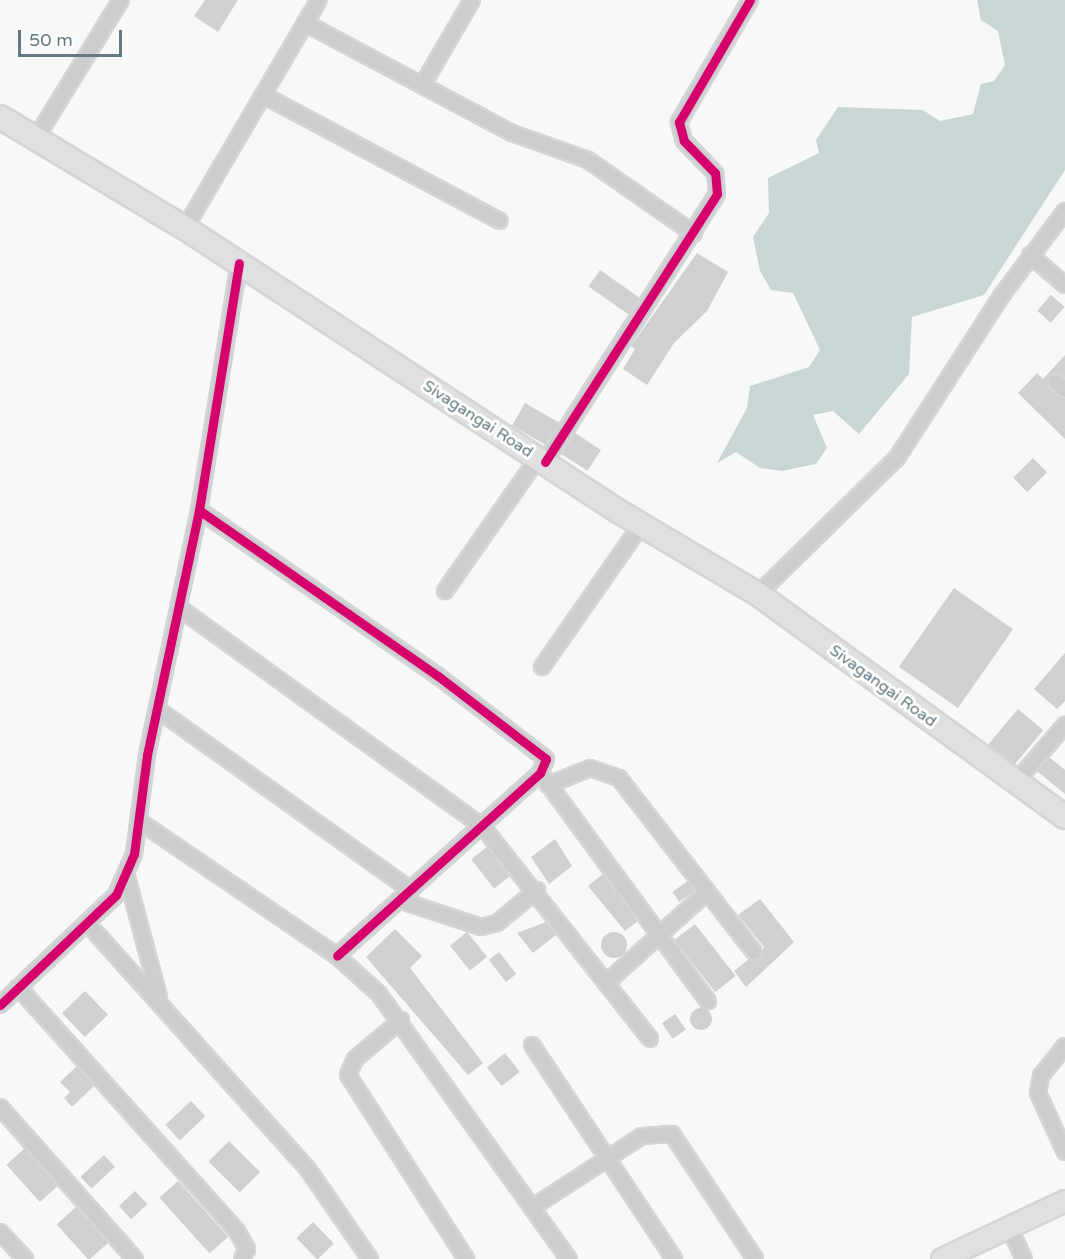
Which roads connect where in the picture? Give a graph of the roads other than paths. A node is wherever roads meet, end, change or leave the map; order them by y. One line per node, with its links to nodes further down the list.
1 (121, 0): 9 (street)
2 (319, 0): 5 (street)
3 (472, 0): 6 (street)
4 (750, 0): 13 (street)
5 (305, 23): 6 (street); 7 (street)
6 (423, 84): 13 (street)
7 (263, 95): 11 (street); 12 (street)
8 (0, 117): 9 (main road, Sivagangai Road)
9 (36, 138): 12 (main road, Sivagangai Road)
10 (1065, 211): 14 (street)
11 (500, 221)
12 (186, 228): 15 (main road, Sivagangai Road)
13 (694, 234): 17 (street)
14 (1030, 255): 16 (street); 21 (street)
15 (239, 263): 17 (main road, Sivagangai Road); 18 (street)
16 (1065, 285)
17 (542, 460): 19 (main road, Sivagangai Road); 20 (street)
18 (199, 510): 22 (street); 26 (street)
19 (641, 525): 21 (main road, Sivagangai Road); 23 (street)
20 (445, 591)
21 (758, 594): 27 (main road, Sivagangai Road)
22 (178, 607): 24 (street); 30 (street)
23 (542, 667)
24 (157, 708): 29 (street); 32 (street)
25 (1065, 724): 27 (street)
26 (544, 779): 30 (street); 34 (street); 37 (street)
27 (1014, 783): 28 (main road, Sivagangai Road)
28 (1065, 817)
29 (139, 821): 31 (street); 39 (street)
30 (482, 826): 32 (street); 33 (street)
31 (127, 877): 36 (street); 44 (street)
32 (411, 890): 35 (street)
33 (537, 890): 35 (street); 40 (street)
34 (707, 892): 37 (street); 38 (street)
35 (399, 900): 39 (street)
36 (87, 922): 41 (street); 44 (street)
37 (657, 937): 40 (street); 42 (street)
38 (754, 952)
39 (337, 956): 45 (street)
40 (606, 983): 46 (street)
41 (18, 987): 43 (street); 58 (street)
42 (708, 1001)
43 (0, 1005)
44 (162, 1005): 59 (street)
45 (401, 1020): 53 (street); 60 (street)
46 (650, 1039)
47 (532, 1046): 51 (street)
48 (1065, 1046): 50 (street)
49 (0, 1107): 57 (street)
50 (1065, 1152)
51 (609, 1157): 53 (street); 62 (street); 63 (street)
52 (1065, 1201): 54 (street)
53 (533, 1207): 61 (street)
54 (1009, 1227): 64 (street); 65 (street)
55 (0, 1232): 56 (street)
56 (25, 1259)
57 (135, 1259)
58 (242, 1259)
59 (370, 1259)
60 (466, 1259)
61 (569, 1259)
62 (674, 1259)
63 (755, 1259)
64 (942, 1259)
65 (1024, 1259)

